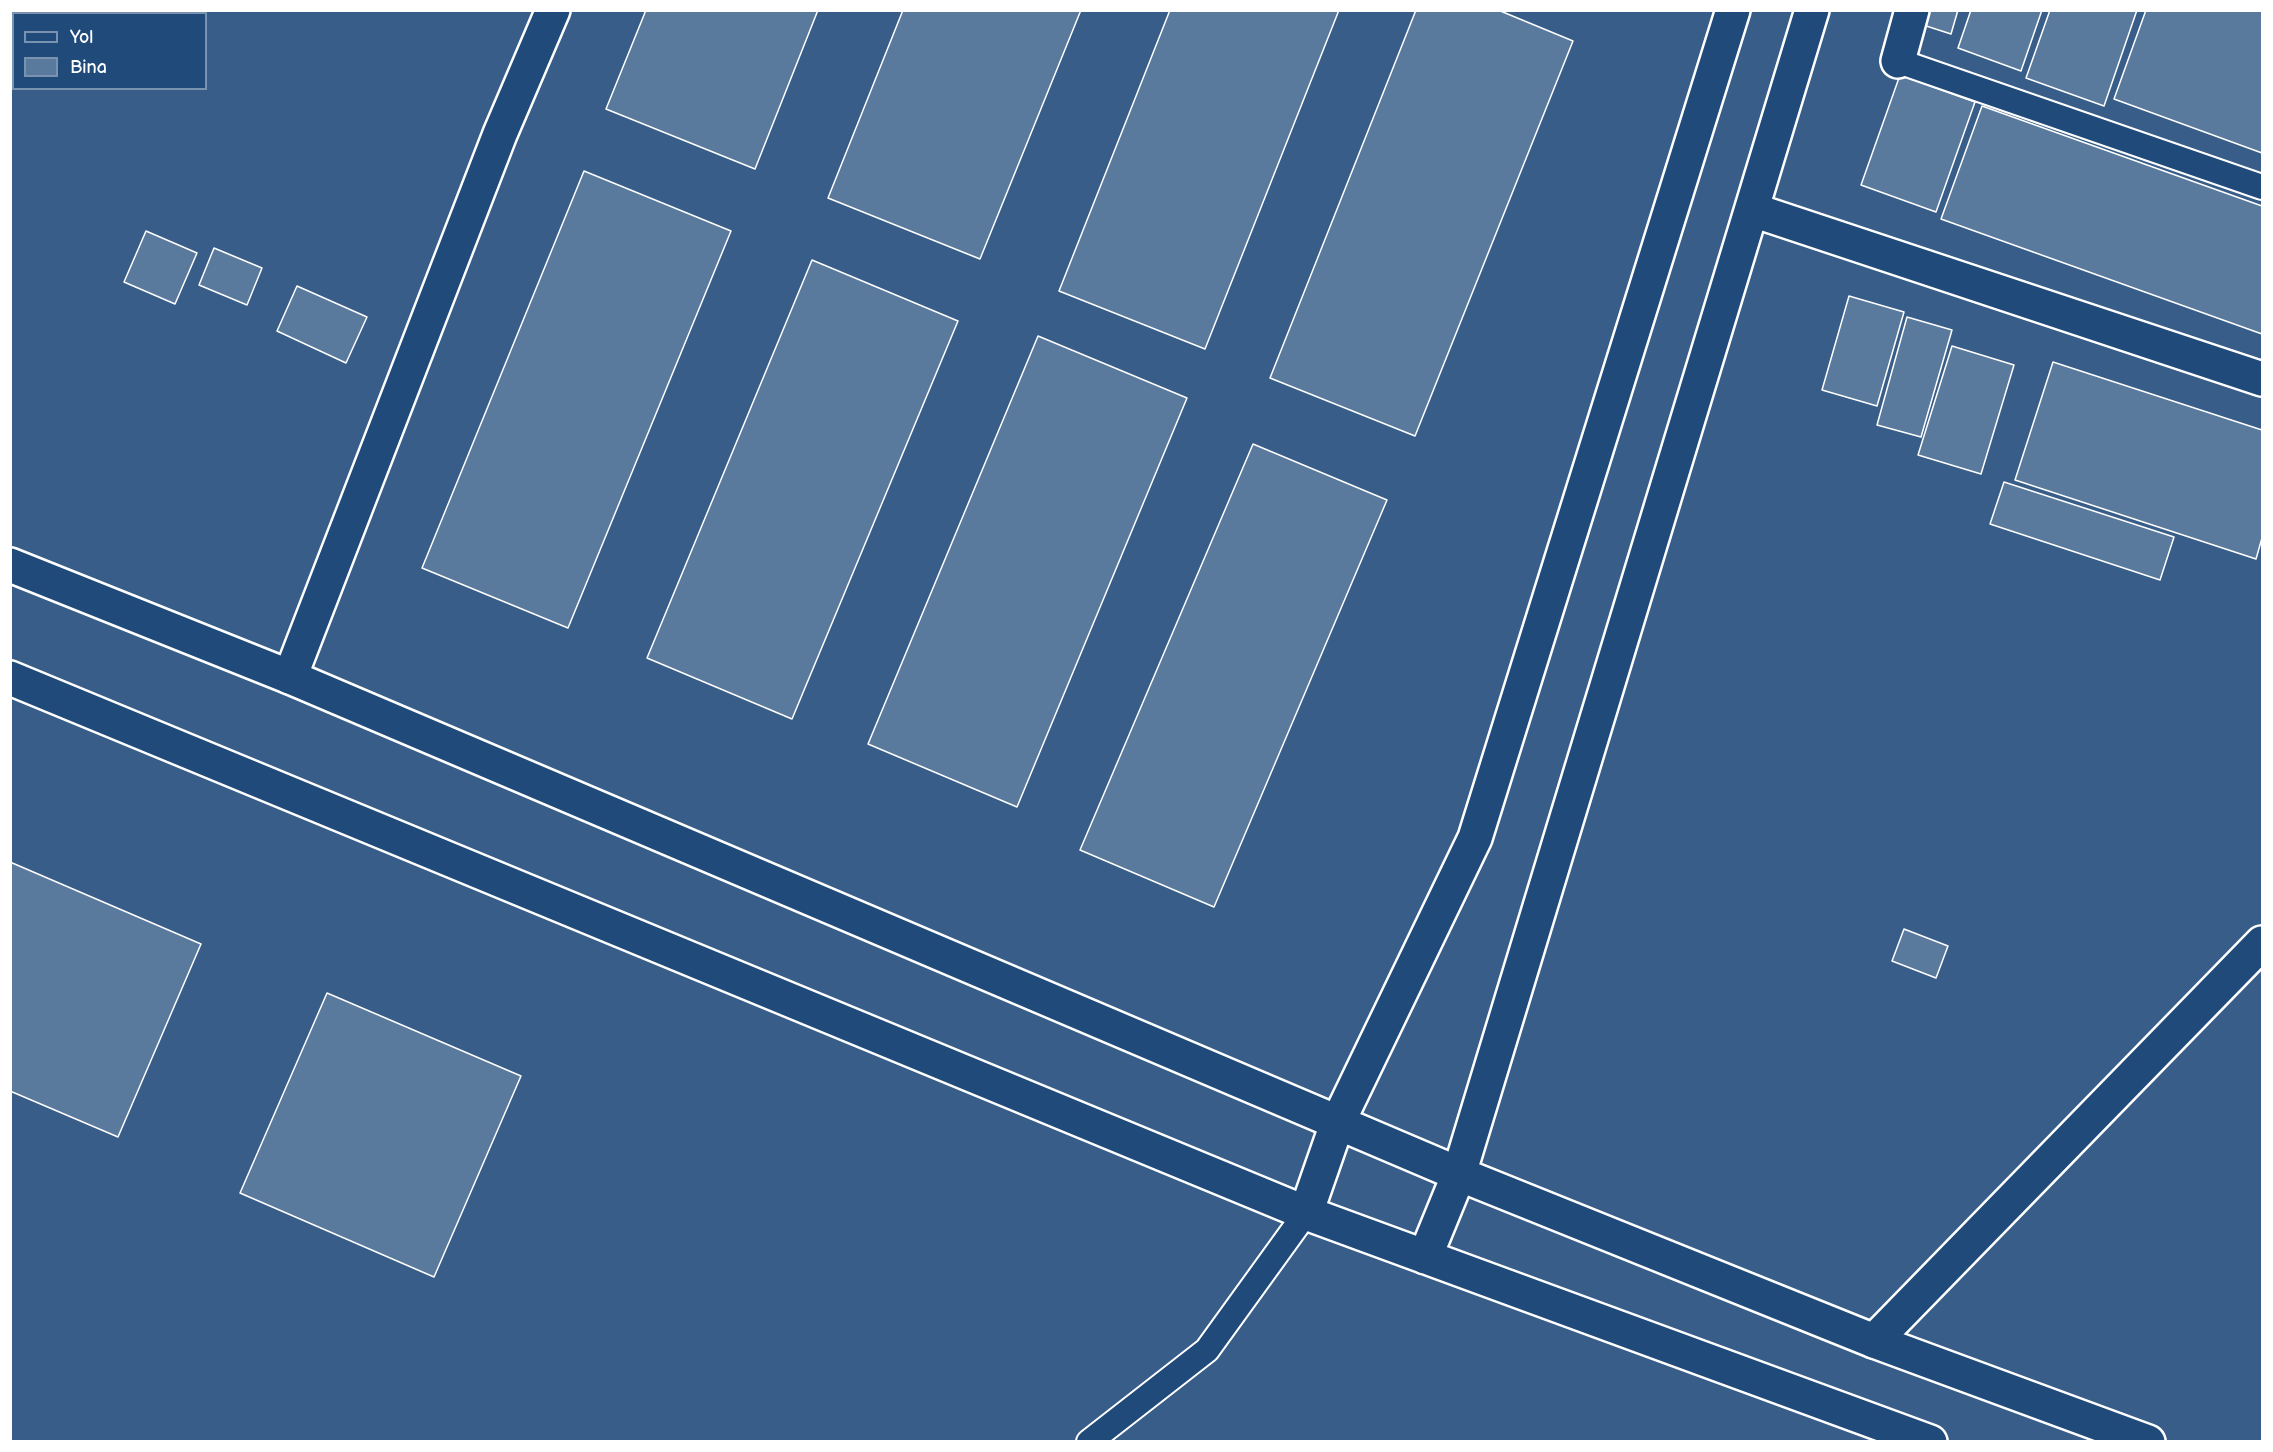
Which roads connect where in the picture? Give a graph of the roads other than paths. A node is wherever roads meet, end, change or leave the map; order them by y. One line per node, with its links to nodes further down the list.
1 (553, 10): 10 (street)
2 (1733, 10): 13 (street)
3 (1812, 10): 7 (street)
4 (1912, 10): 5 (street)
5 (1898, 61): 6 (lane)
6 (2262, 187)
7 (1753, 210): 8 (street); 14 (street)
8 (2262, 378)
9 (10, 565): 10 (street)
10 (290, 677): 13 (street)
11 (10, 678): 15 (street)
12 (2262, 943): 17 (street)
13 (1337, 1124): 14 (street); 15 (street)
14 (1459, 1174): 16 (street); 17 (street)
15 (1306, 1213): 16 (street); 18 (lane)
16 (1425, 1257): 19 (street)
17 (1874, 1341): 20 (street)
18 (1089, 1442)
19 (1930, 1442)
20 (2148, 1442)

